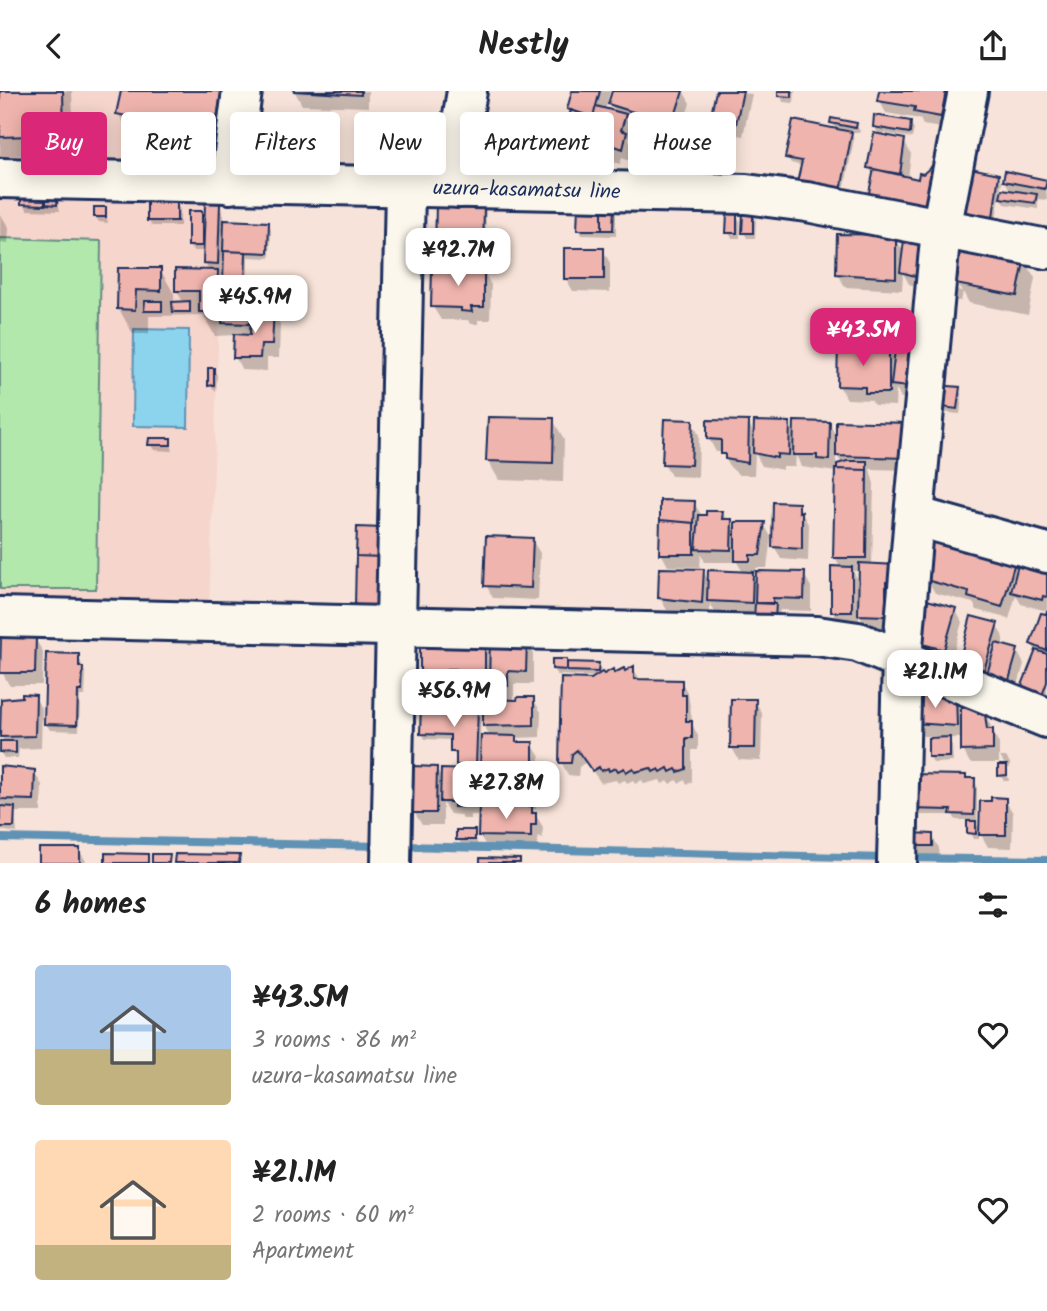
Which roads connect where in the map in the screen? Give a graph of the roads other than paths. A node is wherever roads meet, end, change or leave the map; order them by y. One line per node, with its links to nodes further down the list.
1 (242, 91): 5 (street)
2 (467, 91): 6 (street)
3 (968, 91): 8 (street)
4 (0, 178): 5 (street, uzura-kasamatsu line)
5 (230, 184): 7 (street, uzura-kasamatsu line)
6 (458, 188): 7 (street, uzura-kasamatsu line); 8 (street, uzura-kasamatsu line)
7 (405, 189): 13 (street)
8 (941, 229): 9 (street, uzura-kasamatsu line); 10 (street)
9 (1047, 249)
10 (914, 516): 11 (street); 14 (street)
11 (1047, 553)
12 (0, 617): 13 (street)
13 (396, 626): 14 (street); 16 (street)
14 (902, 659): 15 (street); 17 (street)
15 (1047, 718)
16 (391, 863)
17 (897, 863)

